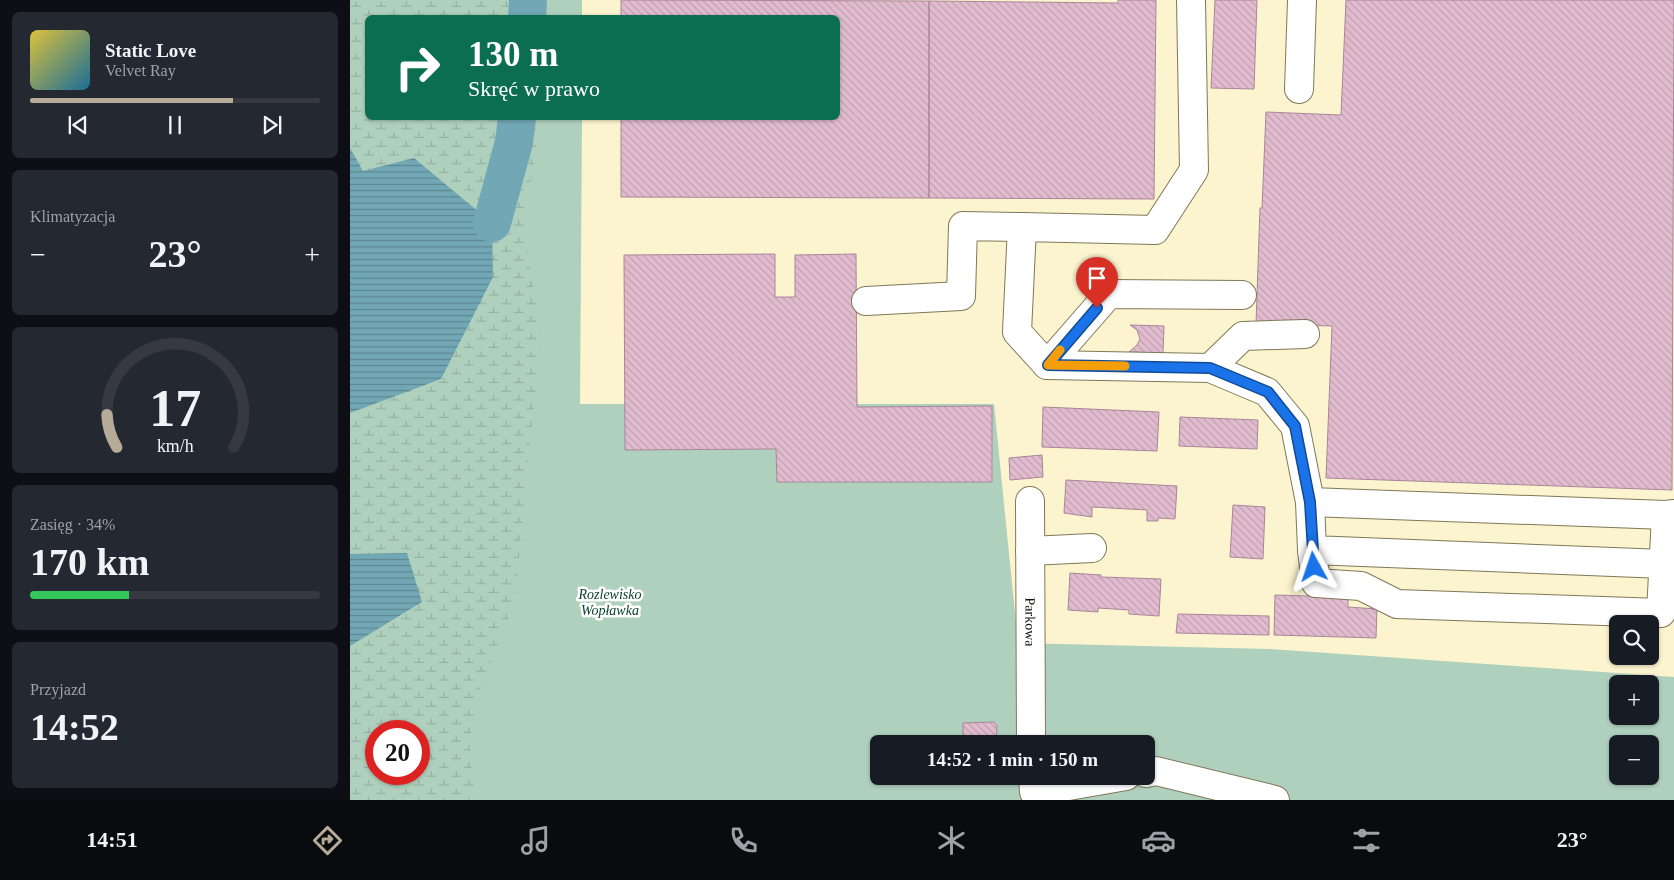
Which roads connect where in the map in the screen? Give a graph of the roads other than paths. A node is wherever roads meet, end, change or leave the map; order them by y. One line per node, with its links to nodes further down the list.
1 (1191, 0): 4 (street)
2 (1302, 0): 3 (street)
3 (1299, 90)
4 (1022, 227): 6 (street); 8 (street)
5 (1242, 295): 8 (street)
6 (866, 301)
7 (1305, 334): 9 (street)
8 (1048, 365): 9 (street)
9 (1210, 368): 11 (street)
10 (1030, 501): 15 (street, Parkowa)
11 (1310, 502): 12 (street); 14 (street)
12 (1670, 514): 16 (street)
13 (1092, 548): 15 (street)
14 (1312, 550): 16 (street); 16 (street)
15 (1030, 551): 17 (street, Parkowa)
16 (1664, 564)
17 (1031, 735)
18 (1155, 771): 21 (street)
19 (1067, 785): 20 (street)
20 (1034, 790)
21 (1275, 800)

